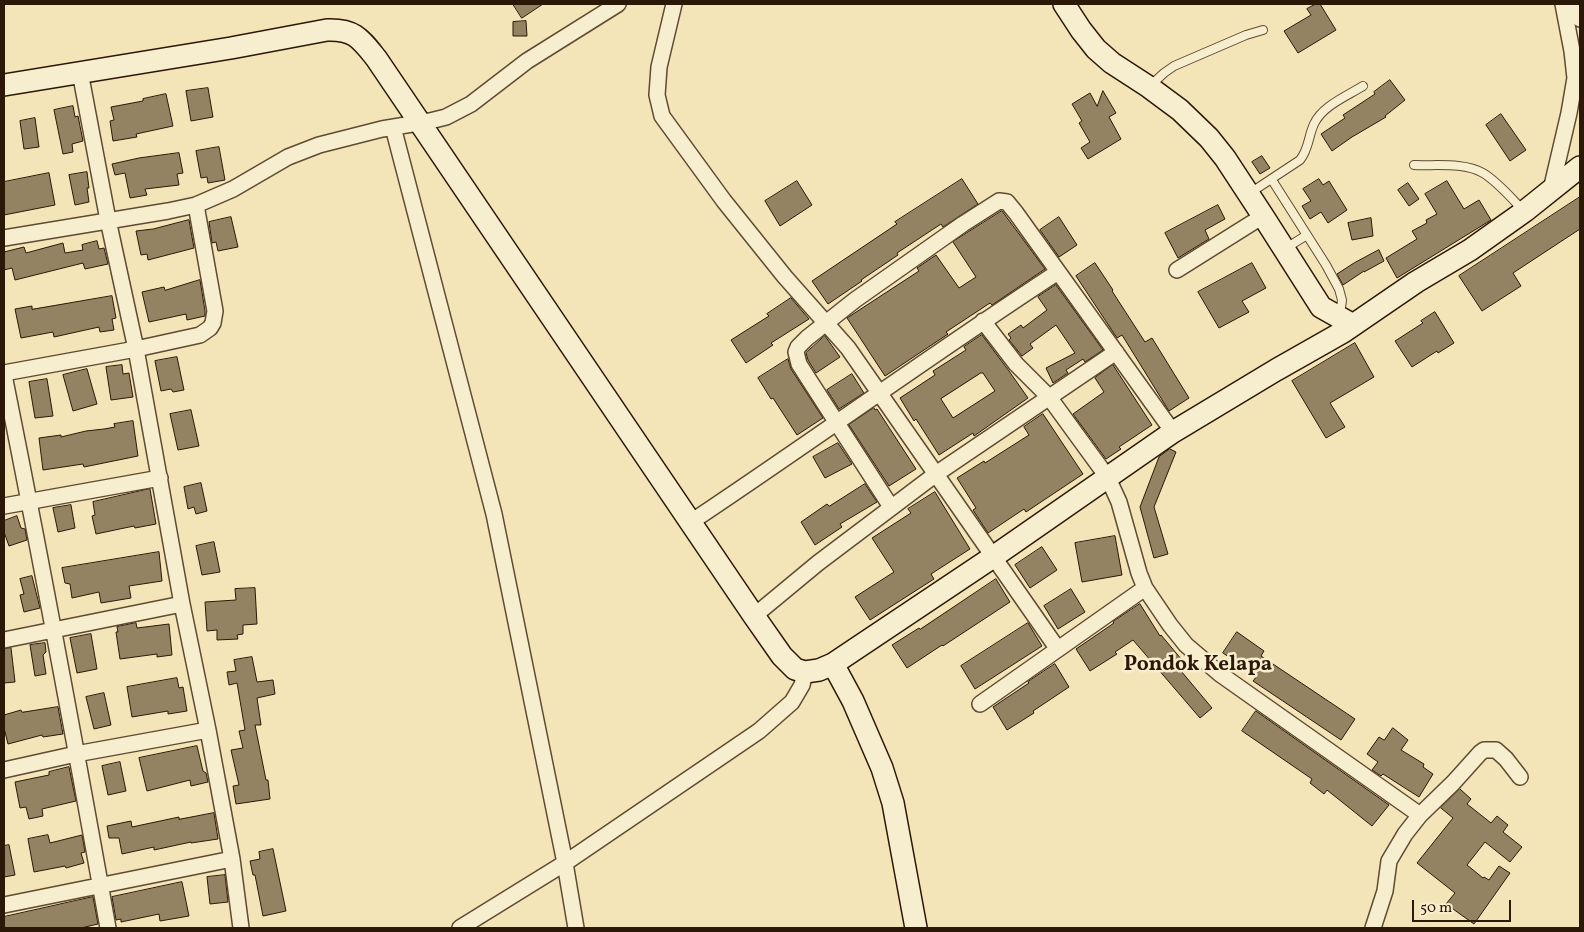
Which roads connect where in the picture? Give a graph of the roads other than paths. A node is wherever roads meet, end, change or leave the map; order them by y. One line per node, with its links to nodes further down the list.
1 (618, 4): 12 (street)
2 (674, 4): 30 (street)
3 (1064, 4): 11 (street)
4 (1563, 4): 17 (street)
5 (1570, 4): 6 (street)
6 (1580, 20)
7 (1262, 30): 11 (lane)
8 (80, 72): 9 (street); 12 (street); 22 (street)
9 (4, 85)
10 (1363, 86): 16 (lane)
11 (1149, 87): 18 (street)
12 (418, 122): 13 (street); 45 (street)
13 (393, 127): 19 (street); 62 (street)
14 (1414, 165): 20 (lane)
15 (1580, 167): 17 (street)
16 (1272, 180): 18 (lane); 23 (lane)
17 (1551, 190): 20 (street)
18 (1248, 194): 21 (street)
19 (196, 205): 22 (street); 32 (street)
20 (1525, 211): 28 (street)
21 (1264, 216): 25 (street); 26 (street)
22 (108, 220): 24 (street); 32 (street)
23 (1307, 235): 25 (lane); 28 (lane)
24 (4, 238)
25 (1285, 249): 28 (street)
26 (1177, 270)
27 (1058, 272): 29 (street); 30 (street); 33 (street)
28 (1338, 316): 31 (street); 31 (street)
29 (983, 321): 35 (street); 36 (street)
30 (826, 322): 35 (street); 37 (street)
31 (1320, 345): 38 (street)
32 (136, 349): 34 (street); 40 (street)
33 (1116, 352): 36 (street); 38 (street)
34 (4, 374): 42 (street)
35 (880, 393): 37 (street); 39 (street)
36 (1049, 397): 39 (street); 41 (street)
37 (837, 424): 44 (street); 45 (street)
38 (1173, 432): 41 (street)
39 (936, 474): 44 (street); 46 (street)
40 (160, 478): 42 (street); 48 (street)
41 (1108, 478): 46 (street); 47 (street)
42 (29, 501): 43 (street); 50 (street)
43 (4, 506)
44 (891, 507): 49 (street)
45 (691, 522): 49 (street)
46 (993, 558): 52 (street); 53 (street)
47 (1145, 588): 52 (street); 60 (street)
48 (182, 604): 50 (street); 56 (street)
49 (754, 616): 54 (street)
50 (54, 629): 51 (street); 57 (street)
51 (4, 640)
52 (1058, 648): 55 (street)
53 (833, 664): 54 (street); 69 (street)
54 (805, 672): 62 (street)
55 (980, 704)
56 (208, 730): 57 (street); 61 (street)
57 (76, 754): 58 (street); 63 (street)
58 (4, 770)
59 (1520, 777): 60 (street)
60 (1420, 815): 70 (street)
61 (232, 859): 63 (street); 66 (street)
62 (565, 863): 67 (street); 68 (street)
63 (100, 885): 64 (street); 65 (street)
64 (4, 905)
65 (108, 928)
66 (241, 928)
67 (460, 928)
68 (576, 928)
69 (916, 928)
70 (1373, 928)

